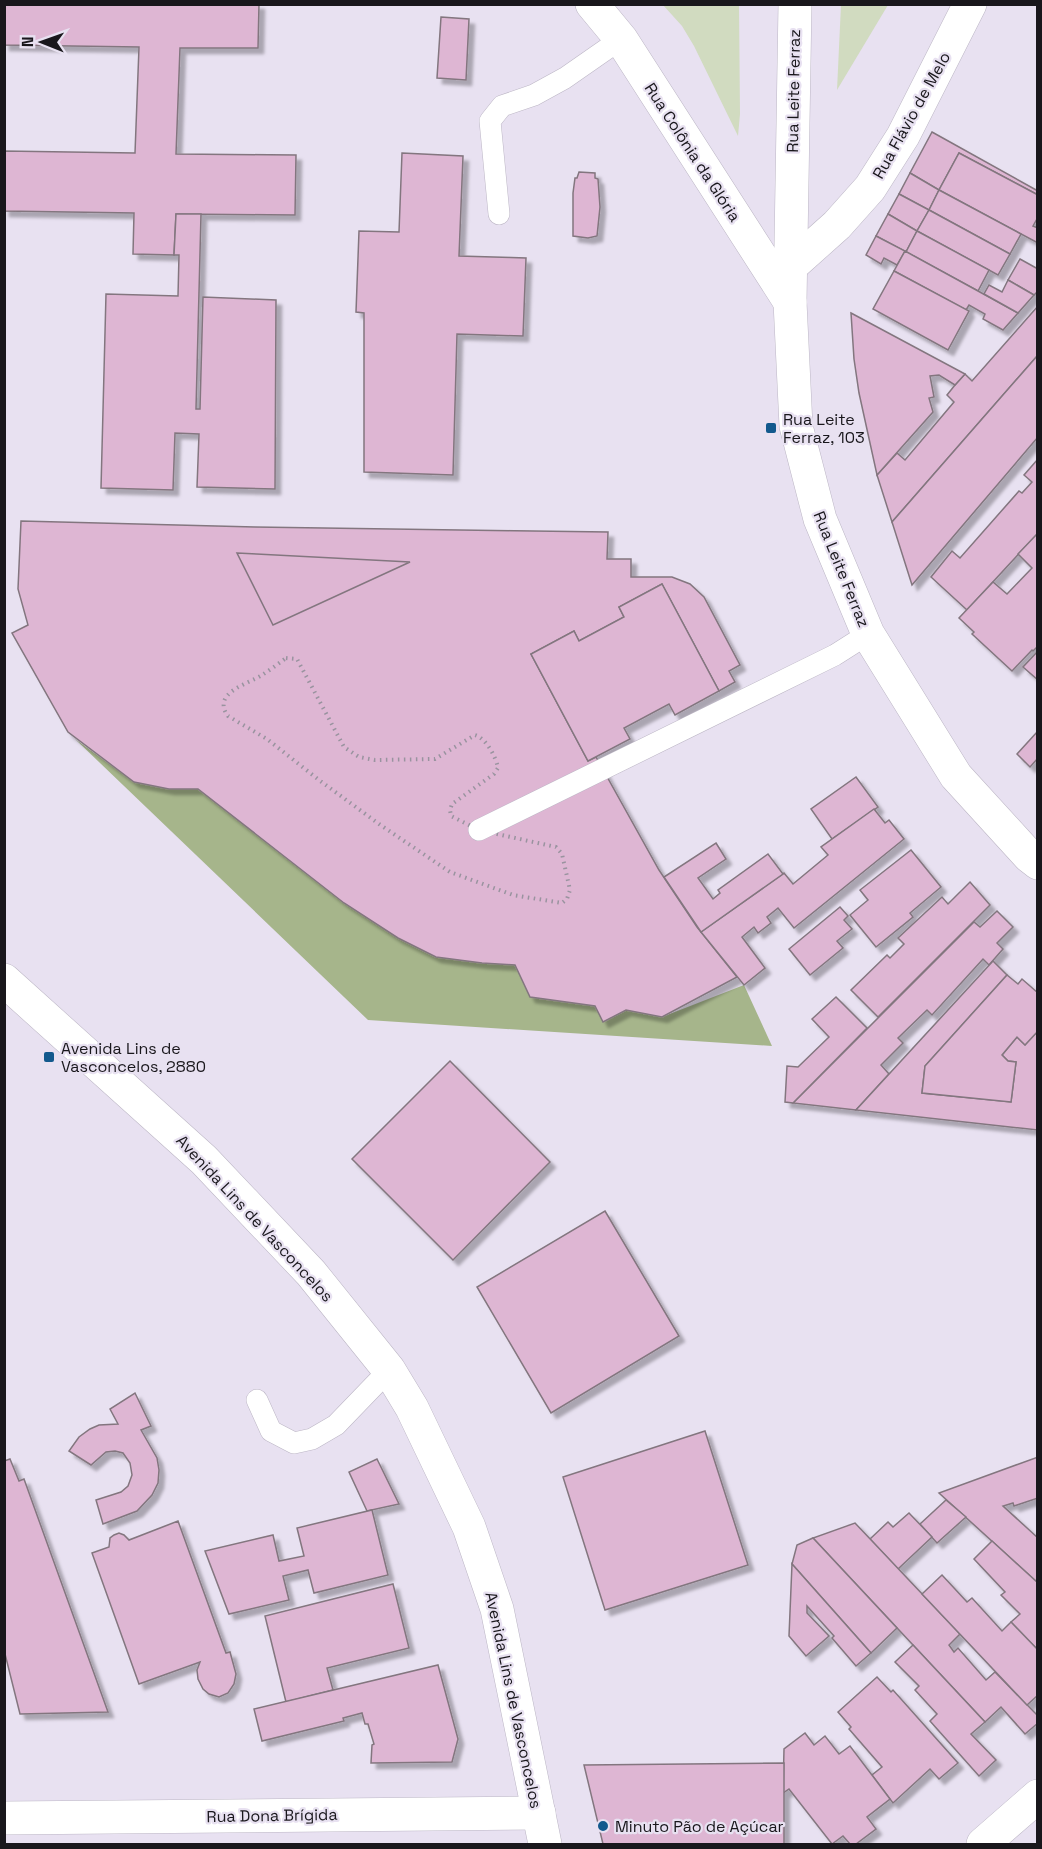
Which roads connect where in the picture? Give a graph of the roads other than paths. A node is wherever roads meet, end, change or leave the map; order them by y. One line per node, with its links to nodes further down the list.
1 (592, 4): 4 (street, Rua Colônia da Glória)
2 (795, 4): 6 (street, Rua Leite Ferraz)
3 (970, 4): 6 (street, Rua Flávio de Melo)
4 (621, 39): 5 (lane); 7 (street, Rua Colônia da Glória)
5 (499, 214)
6 (790, 267): 7 (street, Rua Leite Ferraz)
7 (790, 302): 8 (street, Rua Leite Ferraz)
8 (868, 634): 9 (lane); 10 (street, Rua Leite Ferraz)
9 (479, 830)
10 (1038, 863)
11 (4, 980): 12 (street, Avenida Lins de Vasconcelos)
12 (389, 1370): 13 (lane); 15 (street, Avenida Lins de Vasconcelos)
13 (257, 1400)
14 (1038, 1796): 18 (street)
15 (539, 1813): 16 (street, Rua Dona Brígida); 17 (street, Avenida Lins de Vasconcelos)
16 (4, 1818)
17 (545, 1845)
18 (983, 1845)

